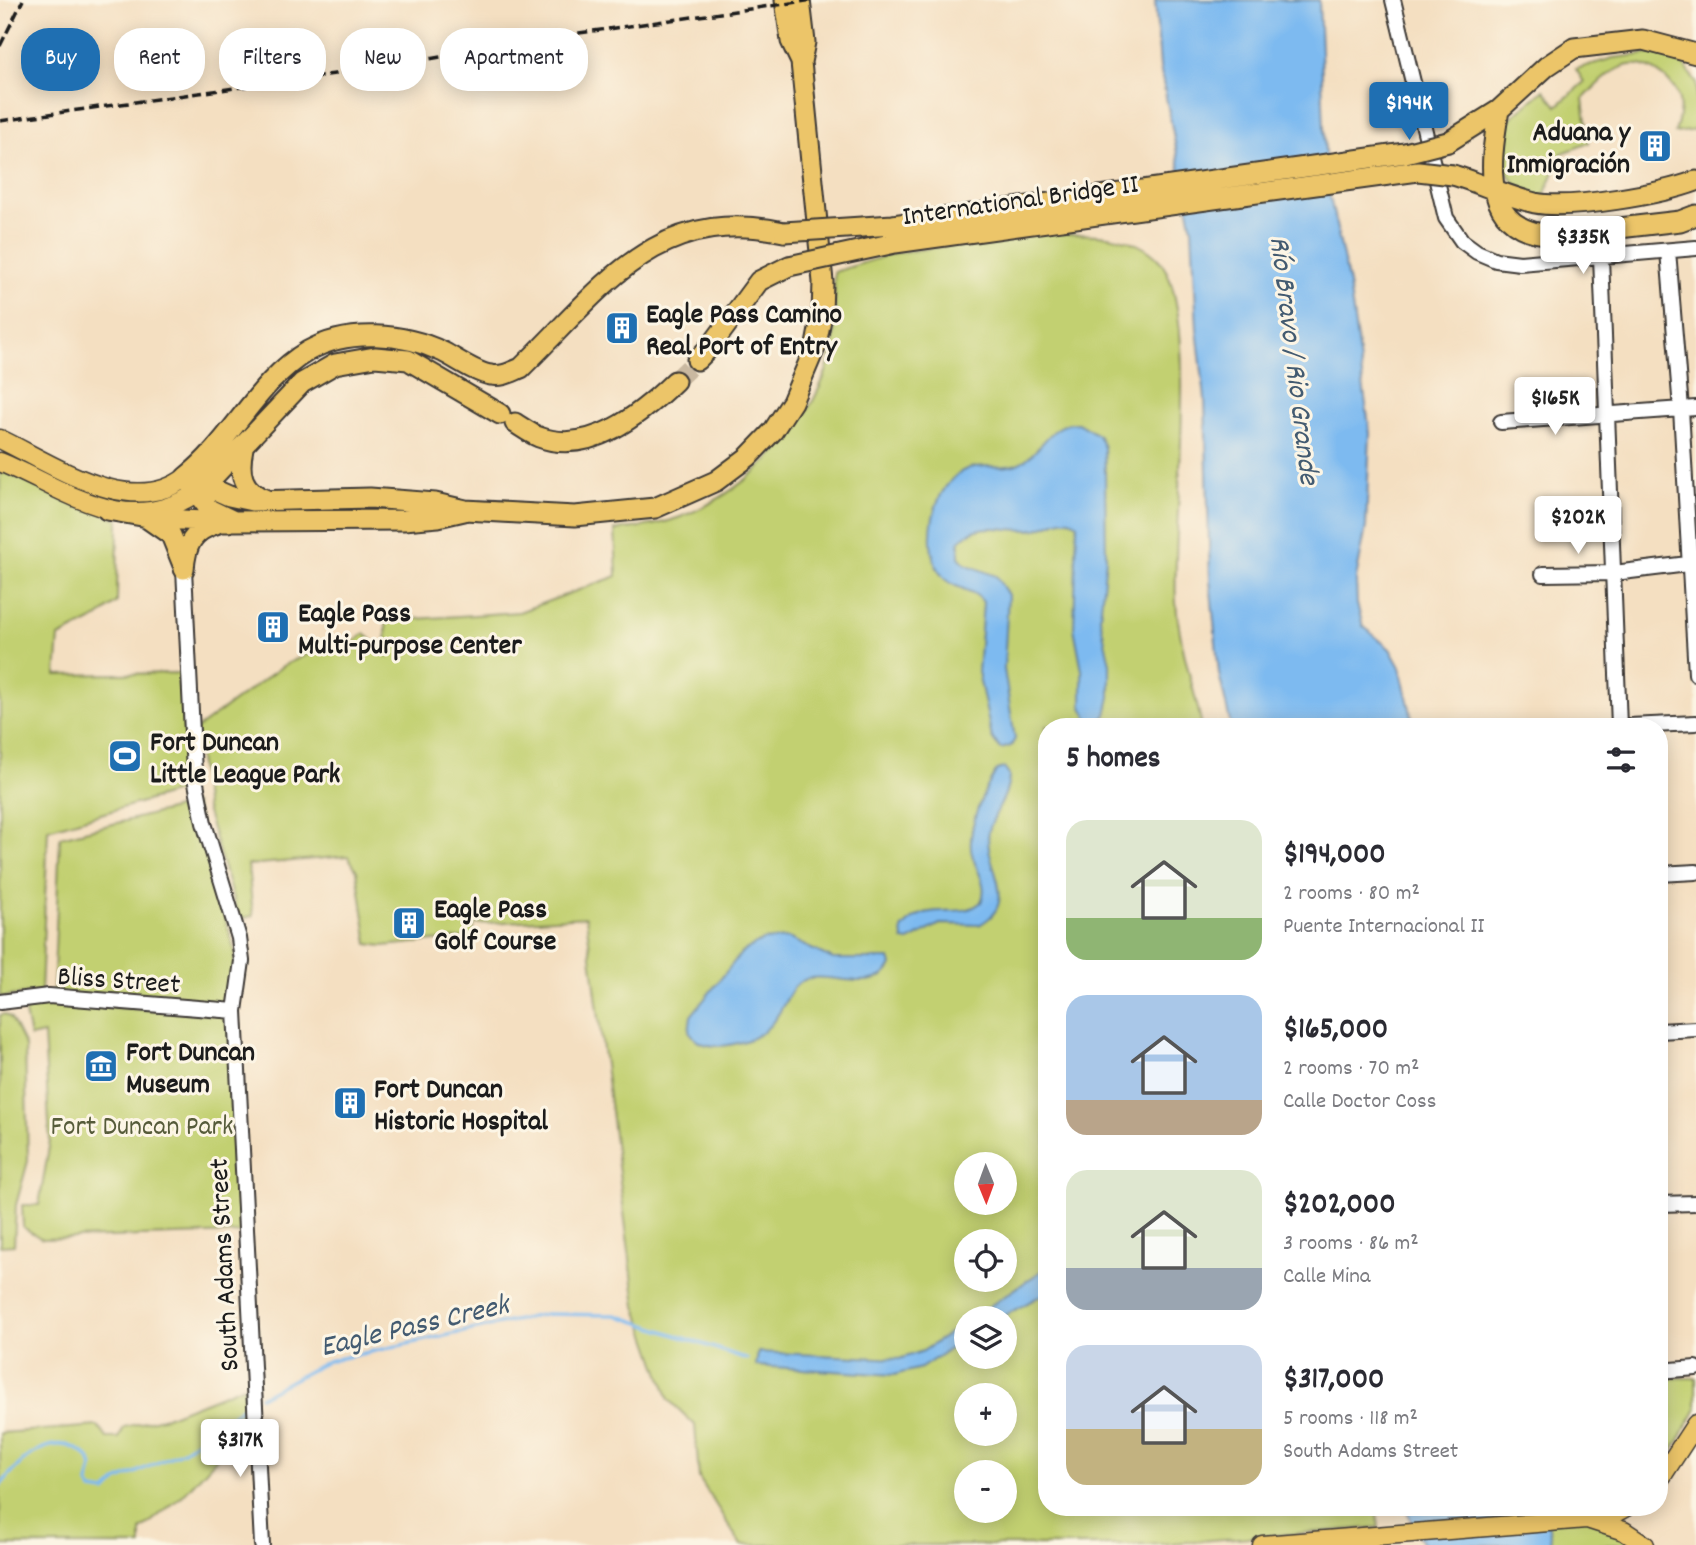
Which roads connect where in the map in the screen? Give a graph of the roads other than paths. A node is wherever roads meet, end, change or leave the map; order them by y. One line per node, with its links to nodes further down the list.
1 (785, 0): 5 (highway)
2 (800, 0): 5 (highway)
3 (1393, 0): 13 (street)
4 (1696, 54): 6 (highway)
5 (801, 62): 27 (highway)
6 (1499, 110): 8 (highway, bridge); 9 (highway)
7 (1696, 181): 9 (highway)
8 (1258, 184): 9 (highway, bridge); 14 (highway, International Bridge II, bridge); 16 (highway, International Bridge II, bridge)
9 (1494, 188): 10 (highway)
10 (1696, 215)
11 (1696, 248): 12 (street)
12 (1668, 250): 13 (street); 18 (street)
13 (1601, 257): 19 (street)
14 (397, 337): 15 (highway); 24 (highway, International Bridge II)
15 (395, 358): 17 (highway); 22 (highway)
16 (696, 360)
17 (675, 381)
18 (1689, 409): 19 (street); 31 (street)
19 (1607, 416): 20 (street); 33 (street)
20 (1500, 422)
21 (0, 439): 24 (main road)
22 (243, 448): 24 (highway); 25 (highway)
23 (0, 461): 26 (main road)
24 (196, 485): 25 (highway); 26 (main road); 30 (highway)
25 (271, 501): 27 (highway)
26 (107, 510): 28 (highway)
27 (465, 510): 30 (highway)
28 (145, 518): 29 (highway); 32 (highway)
29 (223, 522): 30 (highway); 32 (highway)
30 (243, 522)
31 (1693, 564): 33 (street); 35 (street)
32 (184, 569): 42 (street, South Adams Street)
33 (1614, 572): 34 (street); 36 (street)
34 (1544, 574)
35 (1696, 674)
36 (1619, 718)
37 (1696, 723): 38 (street)
38 (1668, 724)
39 (1696, 872): 40 (street)
40 (1668, 874)
41 (0, 1002): 42 (street, Bliss Street)
42 (235, 1012): 53 (street, South Adams Street)
43 (1696, 1029): 44 (street)
44 (1668, 1031)
45 (1696, 1203): 46 (street)
46 (1668, 1204)
47 (1696, 1368): 48 (street)
48 (1668, 1370)
49 (1696, 1424): 50 (main road)
50 (1668, 1467)
51 (1600, 1516): 52 (main road)
52 (1586, 1519): 54 (main road); 55 (main road)
53 (262, 1545)
54 (1262, 1545)
55 (1646, 1545)

